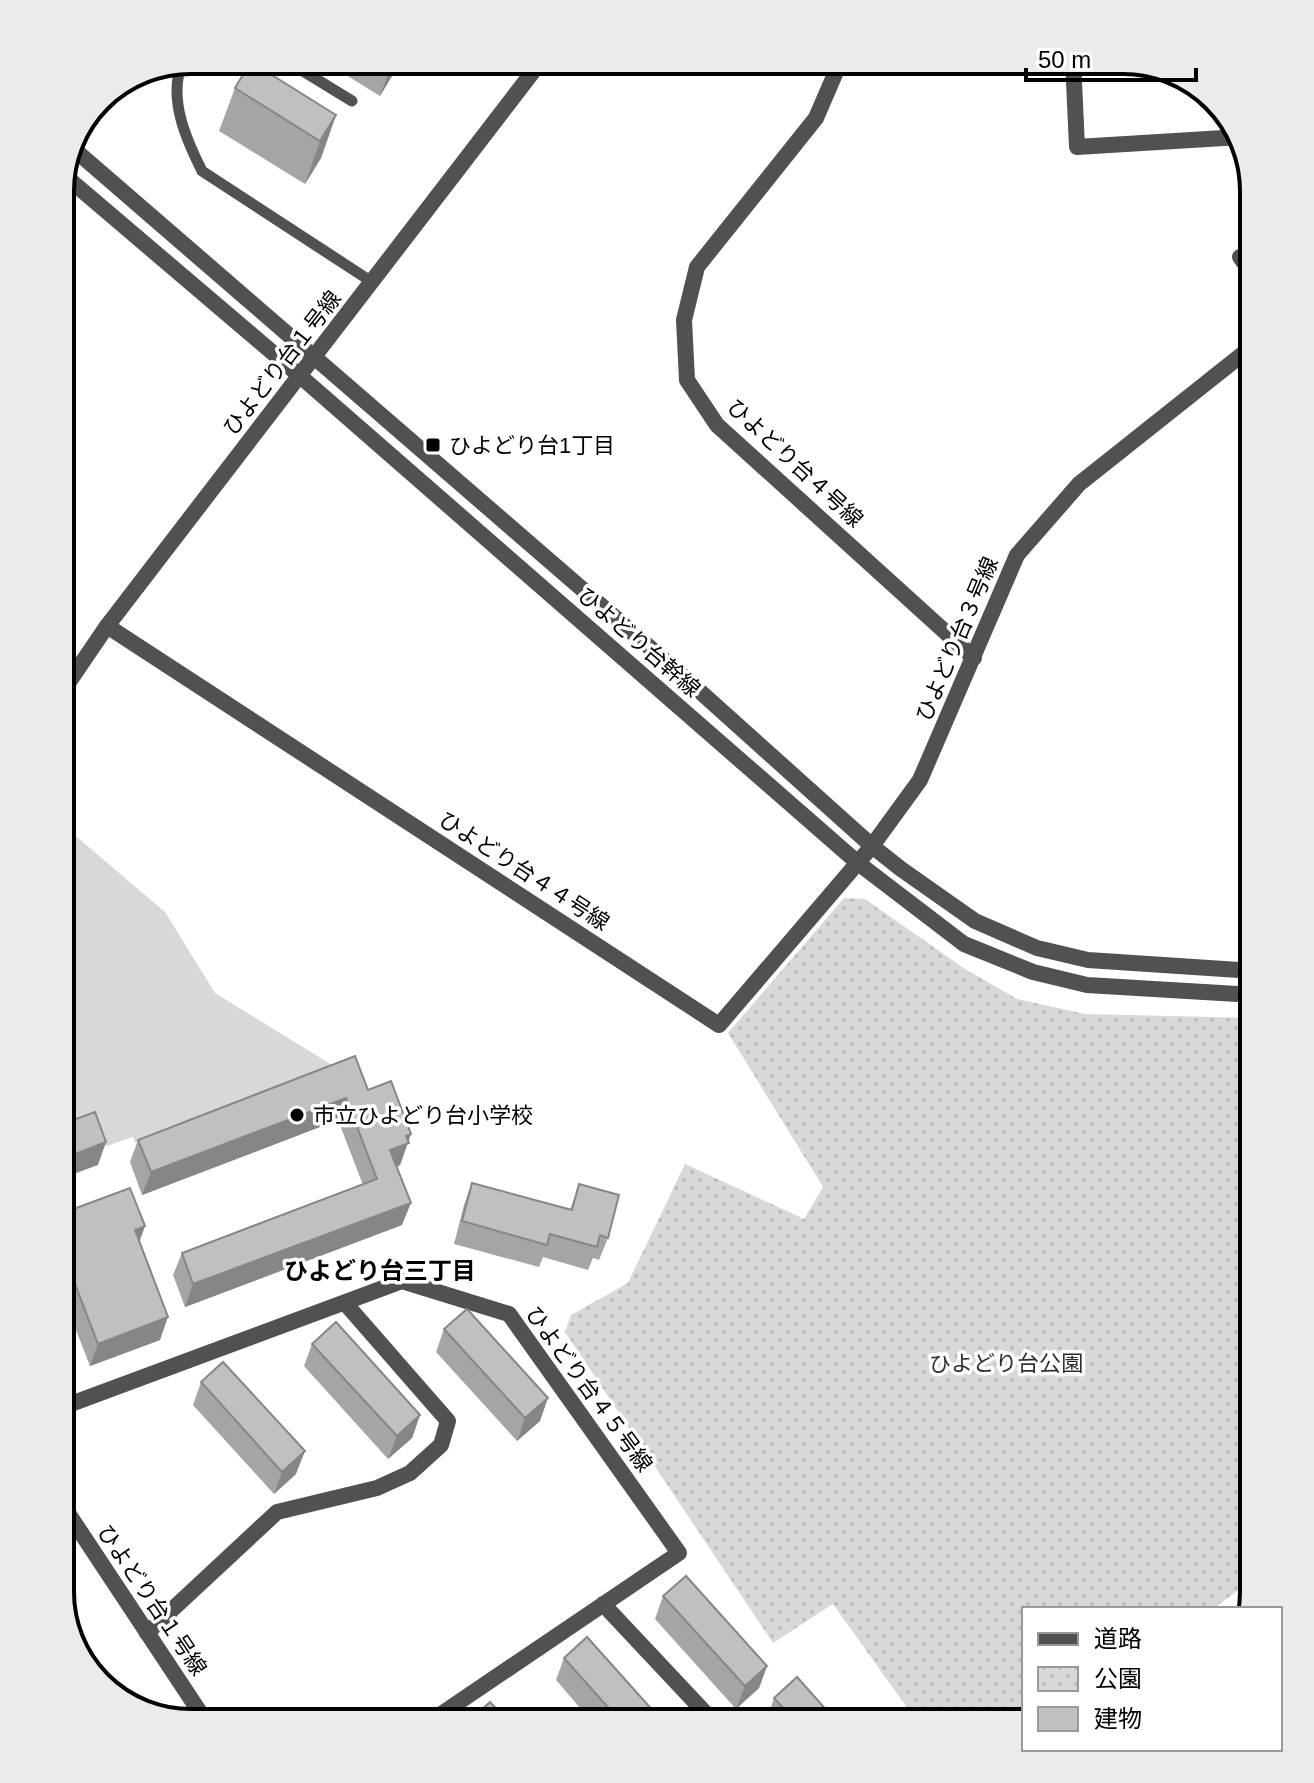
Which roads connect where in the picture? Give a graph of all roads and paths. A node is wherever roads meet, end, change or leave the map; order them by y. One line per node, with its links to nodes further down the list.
1 (308, 74): 6 (lane)
2 (531, 74): 10 (street, ひよどり台１号線)
3 (835, 74): 15 (street, ひよどり台４号線)
4 (1074, 74): 7 (street)
5 (177, 75): 10 (lane)
6 (352, 101)
7 (1227, 138)
8 (80, 154): 12 (street, ひよどり台幹線)
9 (74, 184): 13 (street, ひよどり台幹線)
10 (372, 282): 12 (street, ひよどり台１号線)
11 (1240, 356): 15 (street, ひよどり台３号線)
12 (314, 358): 13 (street, ひよどり台１号線); 17 (street, ひよどり台幹線)
13 (300, 376): 14 (street, ひよどり台１号線); 18 (street, ひよどり台幹線)
14 (107, 626): 16 (street, ひよどり台１号線); 18 (street, ひよどり台４４号線)
15 (974, 658): 17 (street, ひよどり台３号線)
16 (74, 674)
17 (872, 846): 18 (street, ひよどり台４４号線); 19 (street, ひよどり台幹線)
18 (858, 863): 20 (street, ひよどり台幹線)
19 (1240, 970)
20 (1240, 994)
21 (345, 1303): 22 (street, ひよどり台４５号線); 24 (street, ひよどり台４５号線); 25 (street)
22 (74, 1403)
23 (74, 1522): 25 (street, ひよどり台１号線)
24 (603, 1604): 27 (street, ひよどり台４５号線); 28 (street)
25 (147, 1633): 26 (street, ひよどり台１号線)
26 (198, 1709)
27 (449, 1709)
28 (702, 1709)

